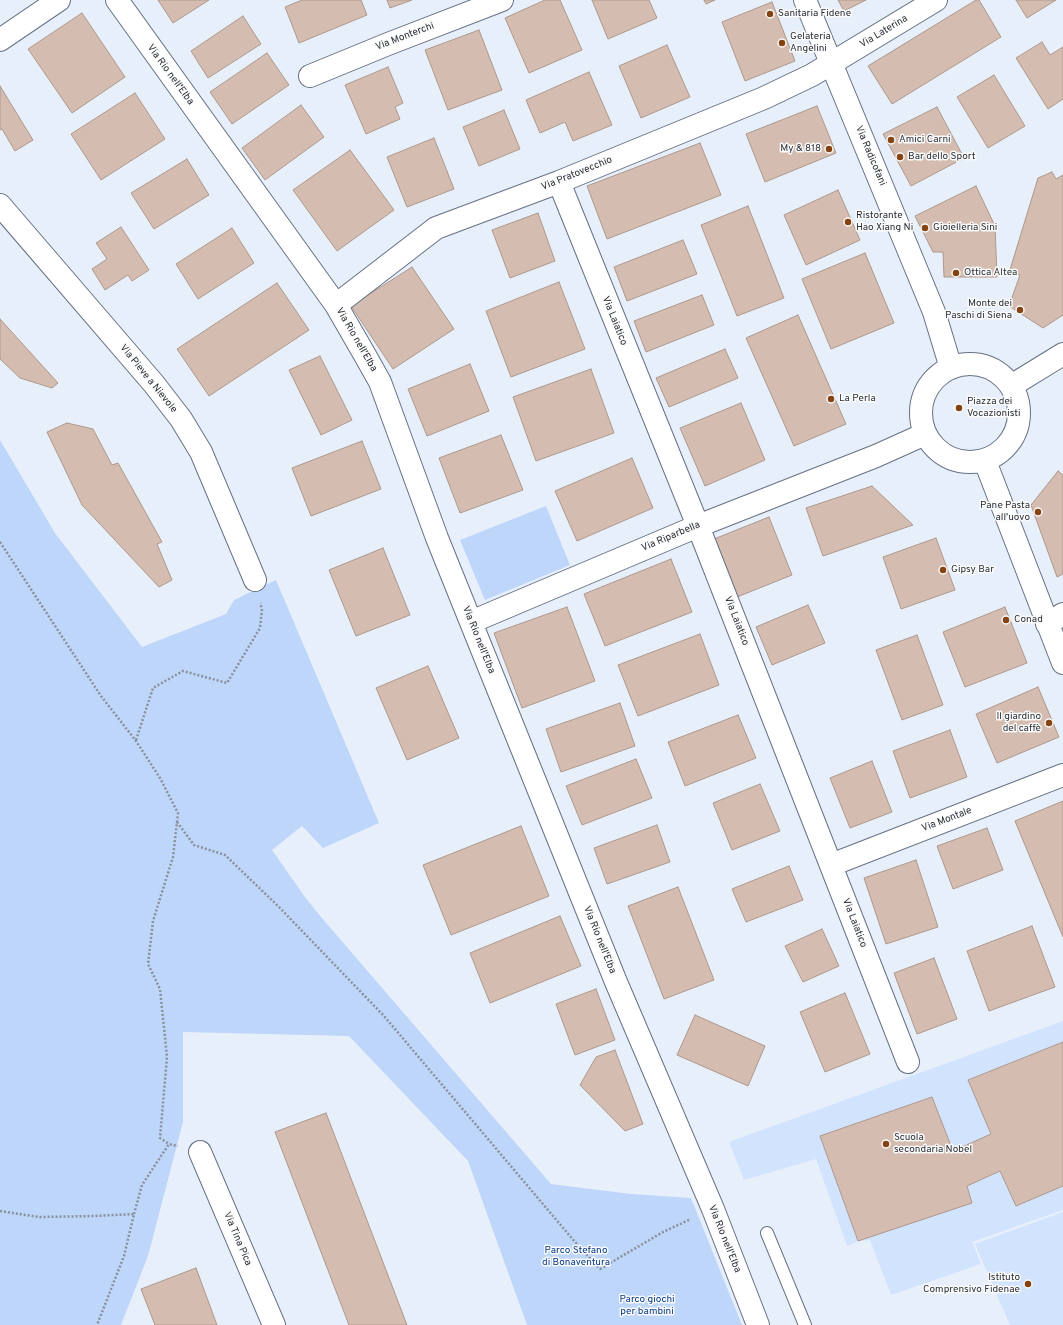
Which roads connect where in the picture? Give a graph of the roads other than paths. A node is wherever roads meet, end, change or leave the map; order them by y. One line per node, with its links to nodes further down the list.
1 (59, 0): 6 (street)
2 (117, 0): 11 (street, Via Rio nell'Elba)
3 (502, 0): 8 (street, Via Monterchi)
4 (805, 0): 7 (street, Via Radicofani)
5 (936, 0): 7 (street, Via Laterina)
6 (0, 40)
7 (832, 64): 9 (street, Via Pratovecchio); 13 (street, Via Radicofani)
8 (310, 76)
9 (558, 182): 11 (street, Via Pratovecchio); 17 (street, Via Laiatico)
10 (0, 205): 18 (street, Via Pieve a Nievole)
11 (336, 305): 20 (street, Via Rio nell'Elba)
12 (1061, 355): 14 (street)
13 (951, 368): 14 (street); 15 (street)
14 (1011, 386): 16 (street)
15 (925, 434): 16 (street); 17 (street, Via Riparbella)
16 (985, 460): 19 (street)
17 (698, 526): 20 (street, Via Riparbella); 23 (street, Via Laiatico)
18 (255, 580)
19 (1055, 619): 21 (street)
20 (471, 622): 29 (street, Via Rio nell'Elba)
21 (1063, 663)
22 (1063, 775): 23 (street, Via Montale)
23 (831, 865): 24 (street, Via Laiatico)
24 (908, 1062)
25 (200, 1152): 28 (street, Via Tina Pica)
26 (767, 1233): 27 (lane)
27 (804, 1324)
28 (274, 1325)
29 (758, 1325)

